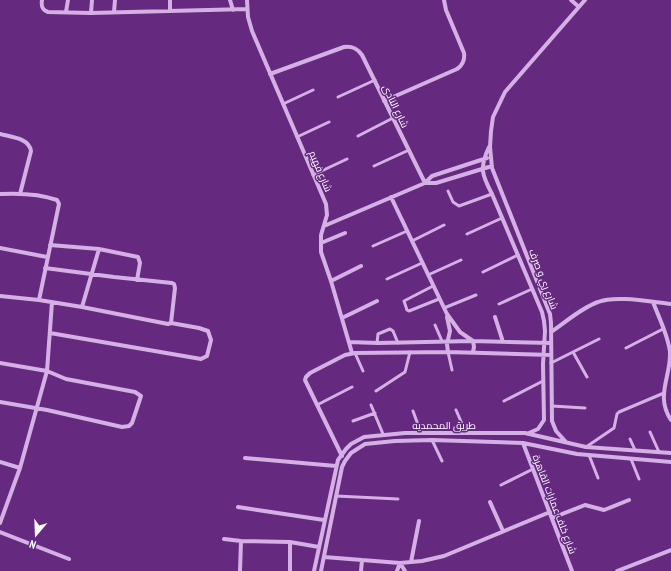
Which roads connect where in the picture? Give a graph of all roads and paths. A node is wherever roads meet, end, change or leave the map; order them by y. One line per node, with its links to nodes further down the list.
1 (42, 0): 15 (street)
2 (68, 0): 15 (street)
3 (92, 0): 17 (street)
4 (115, 0): 16 (street)
5 (170, 0): 14 (street)
6 (230, 0): 13 (street)
7 (247, 0): 12 (street, شارع فهيم)
8 (444, 0): 22 (street)
9 (571, 0): 11 (street)
10 (585, 0): 11 (street, شارع ري و صرف)
11 (579, 7): 29 (street, شارع ري و صرف)
12 (247, 9): 13 (street); 18 (street, شارع فهيم)
13 (232, 10): 14 (street)
14 (170, 11): 16 (street)
15 (66, 12): 17 (street)
16 (114, 12): 17 (street)
17 (91, 13)
18 (270, 74): 19 (street, شارع النادى); 23 (street, شارع فهيم)
19 (374, 80): 21 (lane); 22 (street, شارع النادى)
20 (312, 90): 23 (lane)
21 (338, 97)
22 (384, 100): 24 (street, شارع النادى)
23 (283, 104): 28 (street, شارع فهيم)
24 (393, 118): 27 (lane); 30 (street, شارع النادى)
25 (329, 122): 28 (lane)
26 (0, 134): 41 (street)
27 (358, 136)
28 (297, 137): 37 (street, شارع فهيم)
29 (490, 147): 31 (street, شارع ري و صرف); 33 (street, شارع ري و صرف)
30 (409, 150): 34 (lane); 38 (street, شارع النادى)
31 (491, 157): 33 (street); 35 (street, شارع ري و صرف)
32 (347, 159): 37 (lane)
33 (484, 159): 36 (street, شارع ري و صرف); 38 (street)
34 (374, 166)
35 (492, 166): 36 (street); 87 (street, شارع ري و صرف)
36 (483, 169): 38 (street); 42 (street, شارع ري و صرف)
37 (313, 175): 45 (street, شارع فهيم)
38 (425, 183): 43 (street)
39 (448, 191): 42 (lane)
40 (0, 194): 41 (street)
41 (20, 194): 52 (street)
42 (492, 194): 44 (street, شارع ري و صرف)
43 (391, 197): 45 (street); 47 (street)
44 (502, 218): 49 (lane); 56 (street, شارع ري و صرف)
45 (324, 226): 51 (street, شارع فهيم)
46 (444, 226): 50 (lane)
47 (407, 231): 50 (street); 53 (lane)
48 (345, 233): 51 (street)
49 (467, 234)
50 (412, 240): 59 (street)
51 (321, 243): 67 (street, شارع فهيم)
52 (50, 245): 55 (street); 57 (street)
53 (373, 246)
54 (0, 248): 57 (street)
55 (99, 249): 63 (street); 66 (street)
56 (518, 255): 62 (lane); 69 (street, شارع ري و صرف)
57 (47, 257): 61 (street)
58 (461, 260): 64 (lane)
59 (422, 263): 64 (street); 65 (lane)
60 (361, 266): 67 (street)
61 (45, 268): 63 (street); 73 (street)
62 (483, 272)
63 (91, 275): 66 (street); 79 (street)
64 (428, 275): 68 (street)
65 (387, 279)
66 (137, 280): 84 (street)
67 (331, 281): 83 (street, شارع فهيم)
68 (433, 286): 72 (street); 72 (lane)
69 (532, 289): 77 (lane); 96 (street, شارع ري و صرف)
70 (0, 296): 73 (street)
71 (476, 296): 80 (lane)
72 (439, 299): 80 (street)
73 (39, 300): 75 (street)
74 (377, 301): 83 (street)
75 (52, 302): 79 (street); 88 (street)
76 (653, 302): 78 (street); 86 (street); 87 (street)
77 (499, 304)
78 (671, 304)
79 (82, 307): 84 (street)
80 (444, 308): 81 (street)
81 (447, 314): 90 (street); 91 (street)
82 (495, 317): 93 (street)
83 (342, 318): 92 (street, شارع فهيم)
84 (171, 323): 88 (street)
85 (435, 325): 90 (lane)
86 (663, 329): 98 (lane); 108 (street)
87 (551, 332): 97 (street, شارع ري و صرف)
88 (50, 333): 110 (street)
89 (599, 339): 102 (lane)
90 (444, 341): 91 (street); 95 (street); 100 (street)
91 (473, 341): 93 (street); 101 (street)
92 (349, 342): 94 (street); 103 (street, شارع فهيم)
93 (503, 342): 96 (street)
94 (377, 343): 95 (street); 95 (lane)
95 (398, 343)
96 (544, 343): 97 (street); 104 (street, شارع ري و صرف)
97 (551, 344): 105 (street, شارع ري و صرف)
98 (626, 348)
99 (410, 352): 100 (street); 103 (street); 115 (lane)
100 (448, 352): 101 (street); 109 (lane)
101 (474, 352): 104 (street)
102 (573, 352): 107 (lane); 112 (lane)
103 (354, 353): 111 (lane); 119 (street)
104 (543, 355): 105 (street); 113 (street, شارع ري و صرف)
105 (551, 355): 107 (street, شارع ري و صرف)
106 (0, 363): 110 (street)
107 (551, 363): 121 (street, شارع ري و صرف)
108 (670, 367): 116 (street)
109 (452, 370)
110 (47, 371): 122 (street); 122 (street)
111 (363, 371)
112 (586, 377)
113 (543, 381): 117 (lane); 132 (street, شارع ري و صرف)
114 (352, 387): 119 (lane)
115 (376, 391)
116 (664, 394): 127 (street); 140 (lane)
117 (504, 401)
118 (0, 402): 122 (street)
119 (317, 405): 144 (street)
120 (372, 405): 126 (lane)
121 (552, 406): 123 (lane); 138 (street, شارع ري و صرف)
122 (36, 408): 153 (street)
123 (585, 408)
124 (456, 410): 131 (lane)
125 (413, 411): 130 (lane)
126 (375, 413): 128 (lane); 133 (lane)
127 (671, 420)
128 (353, 421)
129 (650, 432): 142 (lane)
130 (421, 433): 131 (street, طريق المحمديه); 133 (street, طريق المحمديه)
131 (466, 433): 132 (street, طريق المحمديه)
132 (528, 433): 134 (street, طريق المحمديه)
133 (383, 434): 144 (street, طريق المحمديه)
134 (545, 437): 138 (street, طريق المحمديه); 139 (street)
135 (630, 439): 141 (lane)
136 (432, 440): 137 (street, طريق المحمديه); 148 (street, طريق المحمديه); 149 (lane)
137 (523, 442): 139 (street, طريق المحمديه); 154 (street, شارع خلف عمارات القاهرة)
138 (566, 442): 140 (street, طريق المحمديه)
139 (544, 447): 145 (street, طريق المحمديه)
140 (586, 447): 141 (street, طريق المحمديه)
141 (635, 450): 142 (street, طريق المحمديه)
142 (659, 452): 143 (street, طريق المحمديه)
143 (671, 453)
144 (341, 455): 148 (street); 152 (street, طريق المحمديه)
145 (589, 455): 147 (street, طريق المحمديه); 155 (lane)
146 (246, 458): 152 (street)
147 (631, 459): 151 (street, طريق المحمديه); 156 (lane)
148 (345, 461): 158 (street, طريق المحمديه)
149 (442, 461)
150 (0, 462): 153 (street)
151 (671, 462)
152 (336, 466): 165 (street, طريق المحمديه)
153 (20, 468): 167 (street)
154 (533, 469): 157 (lane); 163 (street, شارع خلف عمارات القاهرة)
155 (598, 478)
156 (639, 479)
157 (501, 485)
158 (336, 496): 159 (lane); 175 (street, طريق المحمديه)
159 (398, 498)
160 (629, 500): 164 (street)
161 (490, 502): 168 (street)
162 (238, 508): 165 (street)
163 (550, 512): 164 (street, شارع خلف عمارات القاهرة); 168 (street)
164 (552, 518): 187 (street, شارع خلف عمارات القاهرة)
165 (324, 520): 173 (street, طريق المحمديه)
166 (419, 521): 178 (street)
167 (0, 523)
168 (503, 531): 178 (street)
169 (0, 532): 176 (street)
170 (224, 539): 171 (street)
171 (241, 541): 172 (street); 180 (street)
172 (290, 542): 173 (street); 181 (street)
173 (319, 547): 182 (street, طريق المحمديه)
174 (671, 550): 188 (street)
175 (324, 557): 177 (street); 183 (street, طريق المحمديه)
176 (69, 559)
177 (362, 560): 179 (street); 184 (street)
178 (411, 562): 179 (street)
179 (400, 563): 185 (street); 186 (street)
180 (240, 571)
181 (290, 571)
182 (314, 571)
183 (321, 571)
184 (361, 571)
185 (397, 571)
186 (405, 571)
187 (572, 571)
188 (617, 571)

